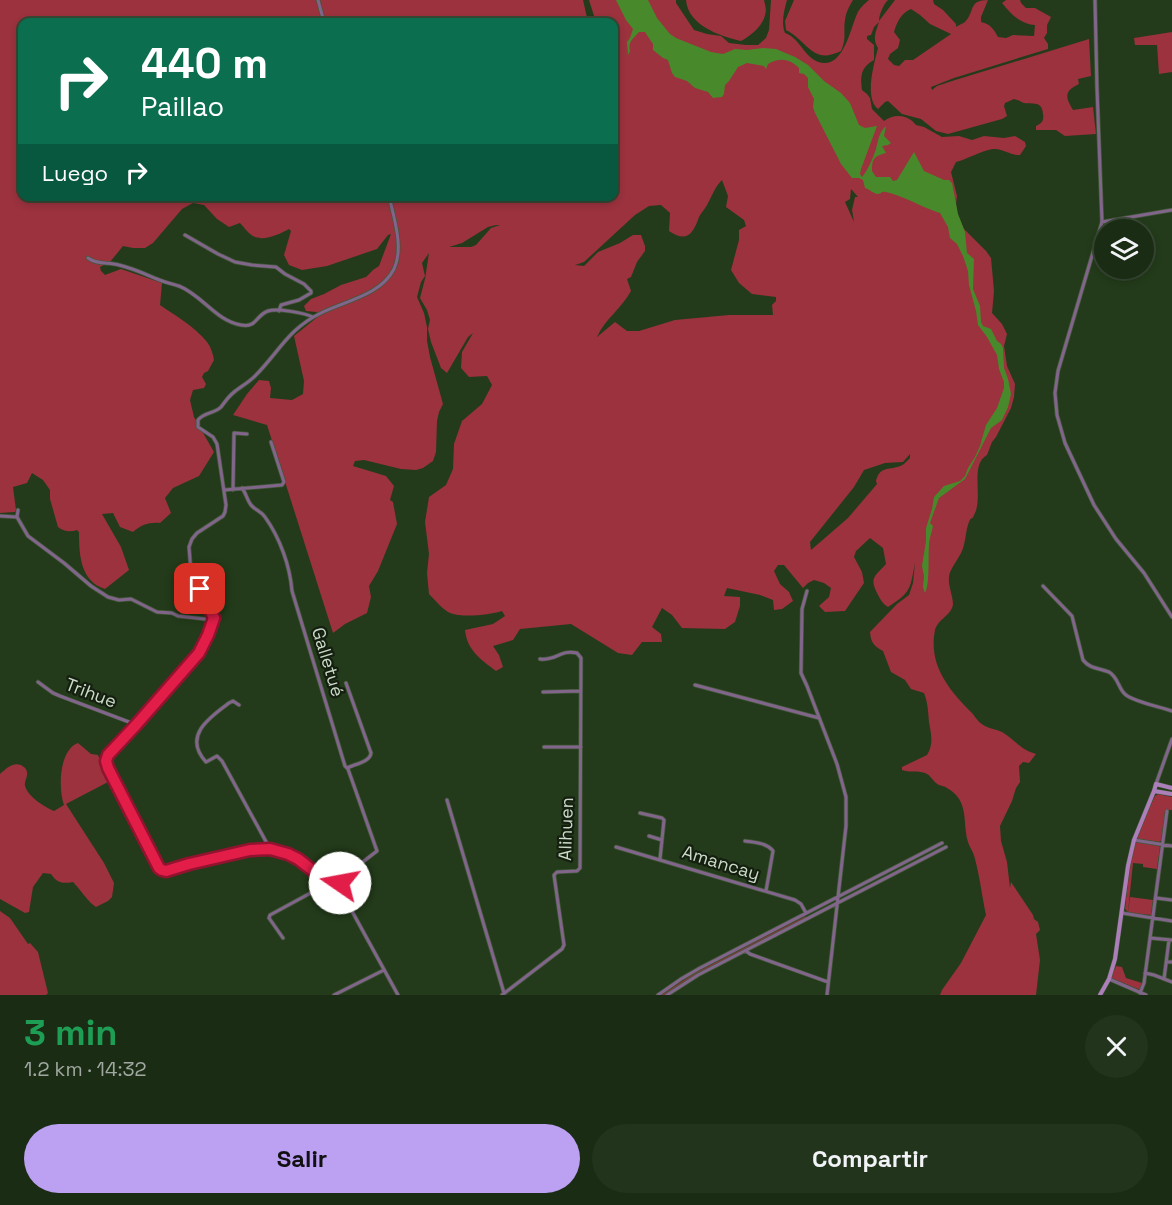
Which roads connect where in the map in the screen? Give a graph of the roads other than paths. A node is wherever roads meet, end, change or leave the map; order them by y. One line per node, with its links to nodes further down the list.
1 (318, 0): 3 (street)
2 (1095, 0): 6 (street)
3 (323, 18)
4 (390, 201): 12 (street)
5 (1172, 210): 7 (street)
6 (1102, 219)
7 (1120, 219)
8 (185, 235): 11 (street)
9 (1094, 249): 23 (street)
10 (88, 258): 11 (street)
11 (279, 311): 12 (street)
12 (313, 317): 16 (street)
13 (247, 434): 17 (street)
14 (271, 442): 15 (street)
15 (242, 488): 17 (street); 38 (street, Galletué)
16 (224, 490): 17 (street); 24 (street)
17 (233, 490)
18 (18, 510): 20 (street)
19 (0, 516): 20 (street)
20 (17, 517): 24 (street)
21 (1043, 586): 32 (street)
22 (807, 591): 33 (street)
23 (1172, 617)
24 (214, 620): 34 (street)
25 (540, 659): 29 (street, Alihuen)
26 (38, 682): 34 (street, Trihue)
27 (346, 683): 38 (street)
28 (695, 685): 33 (street)
29 (581, 691): 30 (street); 37 (street, Alihuen)
30 (543, 692)
31 (239, 705): 55 (street)
32 (1172, 711)
33 (819, 717): 60 (street)
34 (136, 725): 55 (street)
35 (1172, 740): 39 (street)
36 (544, 747): 37 (street)
37 (581, 747): 88 (street, Alihuen)
38 (347, 768): 63 (street, Galletué)
39 (1156, 784): 40 (main road); 41 (main road)
40 (1172, 788)
41 (1154, 791): 42 (main road); 49 (main road)
42 (1172, 794)
43 (447, 800): 88 (street)
44 (1167, 811): 51 (street)
45 (640, 813): 47 (street)
46 (649, 836): 47 (street)
47 (662, 840): 56 (street)
48 (745, 840): 62 (street)
49 (1134, 840): 51 (street); 70 (main road)
50 (942, 843): 57 (street)
51 (1162, 844): 52 (street); 65 (street)
52 (1172, 846)
53 (616, 847): 56 (street, Amancay)
54 (946, 847): 58 (street)
55 (270, 849): 59 (street)
56 (660, 859): 62 (street, Amancay)
57 (885, 872): 58 (street); 61 (street)
58 (887, 877): 67 (street)
59 (329, 883): 63 (street); 75 (street)
60 (839, 885): 61 (street); 64 (street)
61 (852, 889): 64 (street)
62 (766, 891): 69 (street, Amancay)
63 (342, 893): 81 (street)
64 (837, 897): 67 (street); 69 (street)
65 (1156, 898): 66 (street); 73 (street)
66 (1172, 900)
67 (837, 904): 68 (street); 71 (street)
68 (829, 907): 71 (street); 72 (street)
69 (806, 913): 72 (street); 91 (street)
70 (1122, 913): 73 (street); 83 (main road)
71 (835, 914): 85 (street)
72 (808, 918): 78 (street)
73 (1153, 918): 74 (street); 76 (street)
74 (1172, 921)
75 (283, 938)
76 (1150, 938): 77 (street); 82 (street)
77 (1170, 940): 79 (street)
78 (746, 950): 85 (street); 92 (street)
79 (1166, 962): 80 (street); 84 (street)
80 (1172, 962)
81 (384, 969): 89 (street); 90 (street)
82 (1145, 973): 84 (street); 87 (street)
83 (1109, 979): 87 (street); 94 (main road)
84 (1164, 979): 86 (street)
85 (828, 982): 93 (street)
86 (1172, 982)
87 (1140, 993): 95 (street)
88 (503, 994)
89 (334, 995)
90 (398, 995)
91 (658, 995)
92 (667, 995)
93 (826, 995)
94 (1100, 995)
95 (1146, 995)

